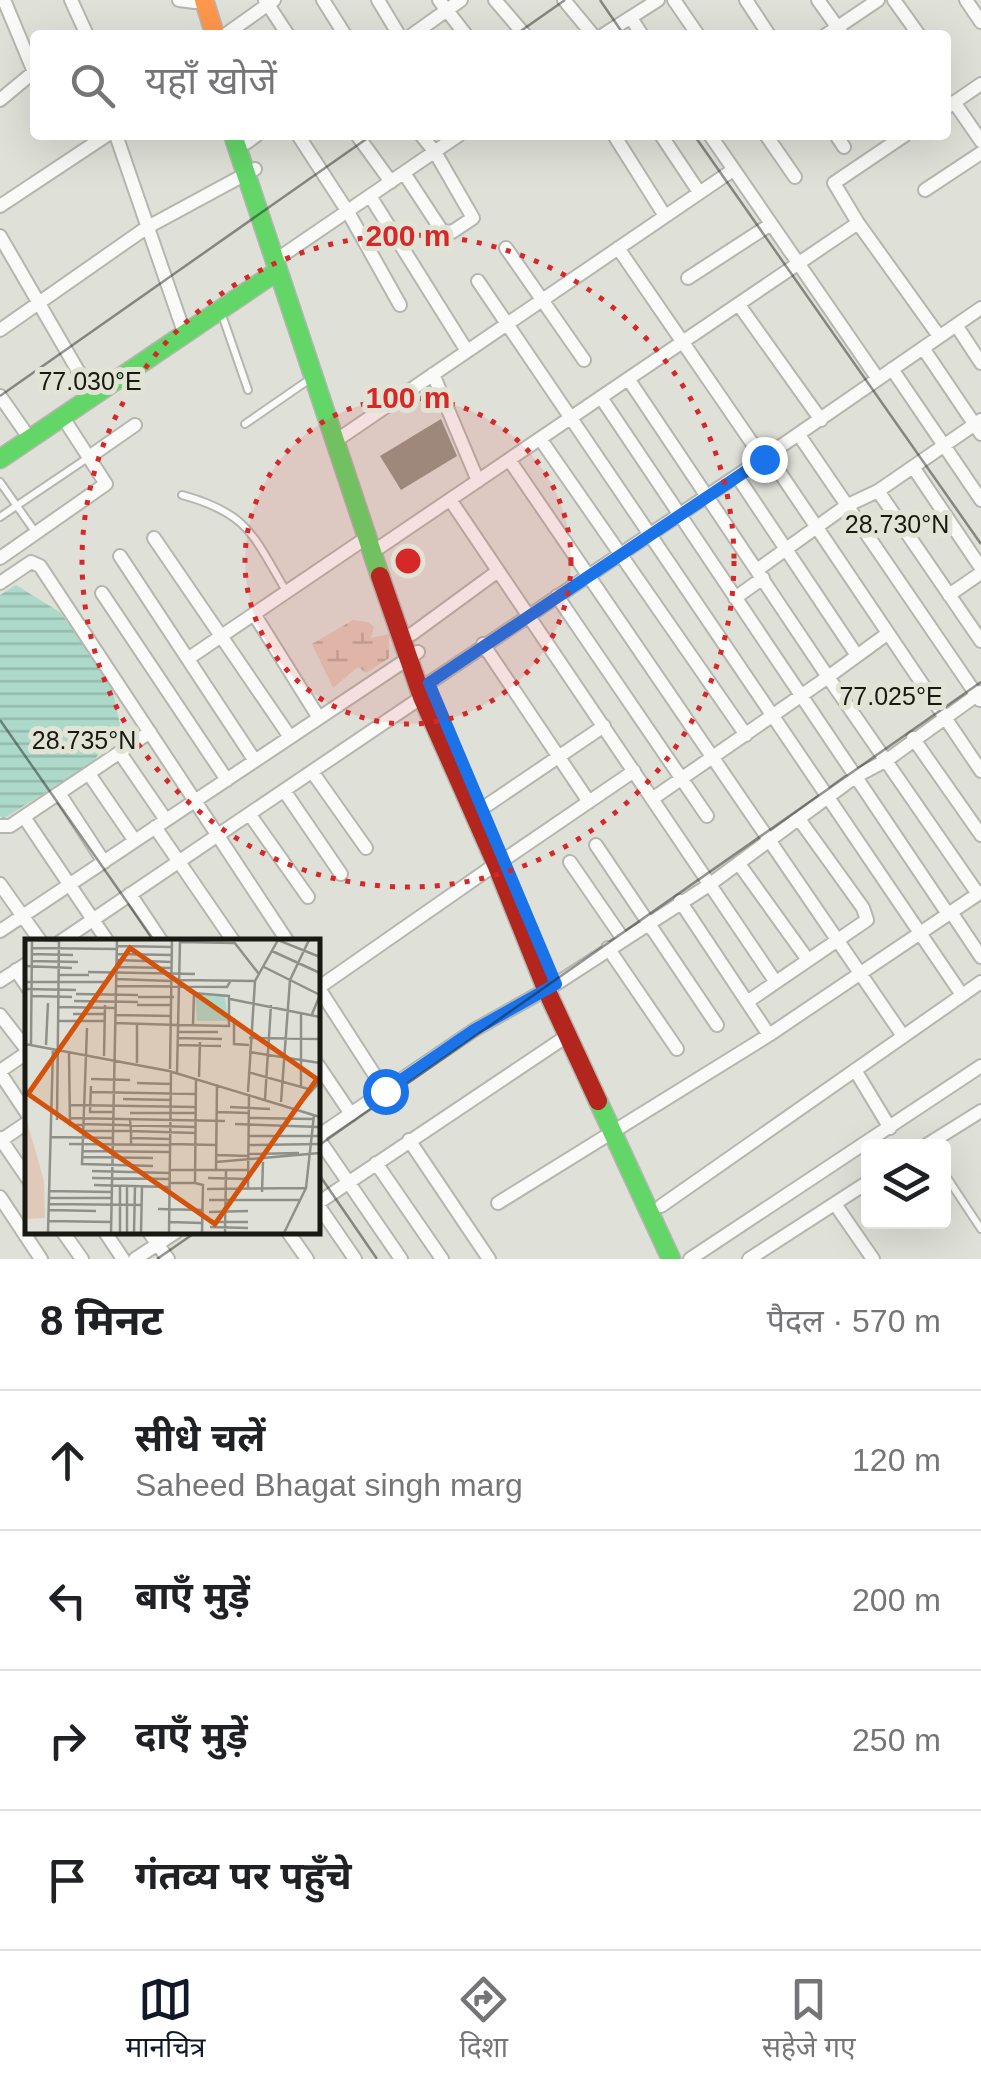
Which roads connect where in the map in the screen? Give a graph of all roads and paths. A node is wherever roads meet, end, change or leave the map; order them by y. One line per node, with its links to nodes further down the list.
1 (4, 0): 38 (street)
2 (72, 0): 20 (street)
3 (323, 0): 25 (street)
4 (378, 0): 26 (street)
5 (461, 0): 17 (street)
6 (495, 0): 29 (street)
7 (564, 0): 30 (street)
8 (658, 0): 18 (street)
9 (674, 0): 33 (street)
10 (746, 0): 34 (street)
11 (818, 0): 35 (street)
12 (878, 0): 36 (street)
13 (894, 0): 37 (street)
14 (966, 0): 19 (street)
15 (193, 1): 21 (main road); 22 (main road)
16 (269, 2): 23 (street); 24 (street)
17 (443, 6): 27 (street); 28 (street)
18 (631, 18): 31 (street); 32 (street)
19 (981, 22)
20 (84, 30)
21 (202, 30)
22 (212, 30)
23 (232, 30)
24 (285, 30)
25 (342, 30)
26 (396, 30)
27 (417, 30)
28 (462, 30)
29 (521, 30)
30 (589, 30)
31 (611, 30)
32 (639, 30)
33 (695, 30)
34 (766, 30)
35 (834, 30)
36 (838, 30)
37 (915, 30)
38 (30, 62)
39 (30, 75): 41 (street)
40 (981, 84): 42 (street)
41 (0, 100)
42 (951, 104)
43 (951, 106): 56 (street)
44 (99, 140): 67 (street)
45 (118, 140): 72 (street)
46 (246, 140): 60 (main road)
47 (301, 140): 68 (street)
48 (360, 140): 63 (street)
49 (425, 140): 57 (street)
50 (452, 140): 57 (street)
51 (617, 140): 69 (street)
52 (664, 140): 65 (street)
53 (713, 140): 59 (street)
54 (769, 140): 62 (street)
55 (898, 140): 70 (street)
56 (981, 141)
57 (435, 152): 61 (street); 61 (street)
58 (981, 152): 64 (street)
59 (732, 170): 65 (street); 71 (street)
60 (251, 171): 72 (street); 76 (main road)
61 (404, 173): 63 (street)
62 (795, 177)
63 (391, 182): 66 (street)
64 (925, 190)
65 (699, 192): 69 (street)
66 (370, 196): 68 (street); 93 (street)
67 (0, 206)
68 (347, 212): 76 (street); 82 (street)
69 (665, 216): 75 (street)
70 (858, 223): 77 (street); 90 (street)
71 (771, 224): 77 (street); 78 (street)
72 (146, 228): 81 (street); 89 (street)
73 (0, 236): 81 (street)
74 (506, 248): 80 (street)
75 (618, 248): 80 (street); 91 (street)
76 (280, 264): 85 (main road); 98 (main road); 113 (main road)
77 (799, 265): 83 (street); 99 (street)
78 (688, 278)
79 (478, 281): 86 (street)
80 (543, 299): 86 (street); 94 (street)
81 (39, 301): 88 (street); 102 (street)
82 (400, 305)
83 (739, 305): 91 (street); 107 (street)
84 (981, 308): 87 (street)
85 (220, 312): 89 (main road); 101 (lane)
86 (508, 323): 93 (street); 106 (street)
87 (956, 325): 90 (street); 95 (street)
88 (0, 330)
89 (185, 335): 102 (main road)
90 (939, 336): 92 (street)
91 (683, 344): 100 (street); 117 (street)
92 (923, 348): 96 (street); 110 (street)
93 (468, 350): 97 (street)
94 (584, 360)
95 (981, 363)
96 (892, 369): 99 (street); 115 (street)
97 (433, 374): 113 (street); 122 (street)
98 (312, 378): 108 (lane); 113 (main road)
99 (878, 379): 107 (street)
100 (629, 380): 104 (street); 126 (street)
101 (248, 390)
102 (92, 395): 105 (main road)
103 (0, 396): 112 (street)
104 (602, 398): 106 (street); 131 (street)
105 (62, 416): 112 (main road); 116 (street)
106 (573, 419): 114 (street); 135 (street)
107 (821, 420): 111 (street)
108 (245, 424)
109 (135, 425): 116 (street)
110 (979, 426): 115 (street)
111 (799, 435): 117 (street); 130 (street)
112 (30, 439): 118 (main road)
113 (338, 439): 137 (main road)
114 (541, 440): 119 (street); 139 (street)
115 (944, 445): 120 (street); 127 (street)
116 (88, 457): 129 (lane); 134 (street)
117 (766, 457): 121 (street); 133 (street)
118 (0, 459)
119 (510, 461): 122 (street); 145 (street)
120 (913, 467): 124 (street); 142 (street)
121 (737, 476): 126 (street); 138 (street)
122 (478, 481): 128 (street)
123 (0, 482): 129 (lane)
124 (878, 491): 130 (street); 149 (street)
125 (182, 495): 147 (lane)
126 (708, 495): 131 (street); 144 (street)
127 (981, 500)
128 (451, 502): 137 (street); 143 (street)
129 (17, 506): 132 (lane); 134 (lane)
130 (846, 506): 133 (street); 164 (street)
131 (680, 514): 135 (street); 151 (street)
132 (0, 517)
133 (816, 528): 138 (street); 154 (street)
134 (36, 534): 141 (street)
135 (651, 534): 139 (street); 165 (street)
136 (154, 538): 155 (street)
137 (373, 542): 147 (street); 158 (main road)
138 (787, 551): 144 (street); 159 (street)
139 (620, 554): 145 (street); 170 (street)
140 (120, 556): 160 (street)
141 (0, 558)
142 (981, 570): 149 (street)
143 (498, 571): 153 (street); 158 (street)
144 (760, 574): 151 (street); 161 (street)
145 (588, 576): 150 (street); 175 (street)
146 (0, 583): 169 (street)
147 (286, 592): 152 (street)
148 (102, 593): 184 (street)
149 (949, 595): 156 (street)
150 (557, 596): 153 (street); 183 (street)
151 (735, 598): 163 (street)
152 (254, 614): 155 (street); 166 (street)
153 (529, 616): 157 (street); 168 (street)
154 (887, 634): 159 (street); 167 (street)
155 (222, 636): 160 (street); 171 (street)
156 (981, 641)
157 (483, 644): 162 (street); 174 (street)
158 (414, 648): 162 (main road); 166 (street)
159 (856, 654): 161 (street)
160 (188, 658): 177 (street)
161 (828, 677): 163 (street); 176 (street)
162 (426, 690): 180 (street); 191 (main road); 204 (main road)
163 (801, 696): 165 (street); 182 (street)
164 (979, 696): 167 (street)
165 (775, 715): 170 (street); 187 (street)
166 (320, 718): 171 (street)
167 (944, 718): 172 (street); 179 (street)
168 (604, 726): 174 (street); 178 (street)
169 (150, 732): 173 (street); 189 (street)
170 (746, 735): 175 (street)
171 (290, 738): 177 (street)
172 (914, 738): 176 (street); 198 (street)
173 (120, 752): 181 (street); 196 (street)
174 (560, 754): 190 (street); 191 (street)
175 (713, 758): 183 (street); 200 (street)
176 (887, 760): 182 (street); 213 (street)
177 (255, 761): 184 (street)
178 (634, 771): 188 (street); 190 (street)
179 (981, 772)
180 (313, 773): 185 (street); 203 (street)
181 (89, 774): 186 (street); 201 (street)
182 (855, 777): 187 (street); 217 (street)
183 (682, 778): 188 (street); 193 (street)
184 (227, 780): 189 (street)
185 (284, 792): 192 (street); 209 (street)
186 (60, 793): 194 (street); 205 (street)
187 (828, 796): 195 (street); 222 (street)
188 (652, 798): 212 (street)
189 (196, 800): 196 (street); 199 (street)
190 (590, 802): 204 (street)
191 (482, 808): 204 (main road)
192 (250, 815): 199 (street); 215 (street)
193 (707, 816)
194 (24, 817): 197 (street); 211 (street)
195 (800, 819): 200 (street); 230 (street)
196 (161, 824): 201 (street); 206 (street)
197 (0, 826)
198 (981, 835)
199 (218, 836): 206 (street); 228 (street)
200 (769, 839): 208 (street); 230 (street)
201 (135, 841): 205 (street)
202 (596, 845): 220 (street)
203 (366, 848)
204 (500, 861): 238 (main road); 239 (street)
205 (104, 862): 211 (street)
206 (180, 862): 214 (street); 227 (street)
207 (570, 862): 229 (street)
208 (738, 864): 212 (street); 233 (street)
209 (341, 874)
210 (0, 884): 218 (street)
211 (69, 885): 218 (street); 219 (street)
212 (708, 885): 216 (street); 237 (street)
213 (980, 893): 217 (street)
214 (130, 894): 219 (street); 226 (street)
215 (308, 898)
216 (680, 902): 220 (street); 242 (street)
217 (949, 914): 222 (street); 232 (street)
218 (22, 916): 221 (street); 223 (street)
219 (92, 920): 224 (street); 225 (street)
220 (647, 924): 229 (street); 245 (street)
221 (0, 931)
222 (920, 933): 235 (street); 240 (street)
223 (39, 939)
224 (64, 939)
225 (106, 939)
226 (160, 939)
227 (232, 939)
228 (286, 939)
229 (623, 939): 231 (street)
230 (838, 940): 233 (street); 235 (street)
231 (608, 948): 238 (street); 250 (street)
232 (981, 957)
233 (808, 960): 237 (street)
234 (22, 967): 236 (street)
235 (860, 974): 246 (street); 248 (street)
236 (0, 981)
237 (776, 981): 242 (street)
238 (551, 986): 247 (main road); 256 (street); 262 (main road)
239 (320, 987)
240 (972, 989): 243 (street); 248 (street)
241 (320, 991): 256 (street)
242 (747, 1002): 246 (street)
243 (981, 1004)
244 (0, 1015): 249 (street)
245 (717, 1025)
246 (769, 1035): 262 (street)
247 (568, 1036): 262 (main road); 267 (street)
248 (903, 1036): 254 (street)
249 (25, 1047)
250 (677, 1049)
251 (25, 1053): 255 (street)
252 (981, 1066): 261 (street)
253 (320, 1067): 259 (street)
254 (854, 1070): 261 (street); 277 (street)
255 (0, 1072): 258 (street)
256 (385, 1091): 259 (street)
257 (981, 1111): 265 (street)
258 (25, 1114)
259 (351, 1114): 263 (street)
260 (25, 1121): 264 (street)
261 (890, 1128): 299 (street)
262 (619, 1129): 275 (street); 277 (main road); 297 (main road)
263 (320, 1136)
264 (0, 1139): 269 (street)
265 (937, 1139)
266 (320, 1140): 270 (street)
267 (409, 1140): 268 (street); 296 (street)
268 (376, 1163): 270 (street); 295 (street)
269 (25, 1174)
270 (348, 1182): 274 (street); 294 (street)
271 (951, 1184): 279 (lane)
272 (861, 1187): 276 (street)
273 (0, 1197): 287 (street)
274 (320, 1203)
275 (498, 1203)
276 (836, 1204): 286 (street); 300 (street)
277 (661, 1206): 298 (main road)
278 (320, 1207): 293 (street)
279 (981, 1229)
280 (65, 1234): 288 (street)
281 (106, 1234): 289 (street)
282 (150, 1234): 285 (street)
283 (173, 1234): 285 (street)
284 (289, 1234): 292 (street)
285 (158, 1244): 290 (street); 291 (street)
286 (758, 1257)
287 (41, 1259)
288 (82, 1259)
289 (123, 1259)
290 (135, 1259)
291 (168, 1259)
292 (307, 1259)
293 (354, 1259)
294 (401, 1259)
295 (442, 1259)
296 (490, 1259)
297 (671, 1259)
298 (682, 1259)
299 (690, 1259)
300 (872, 1259)

